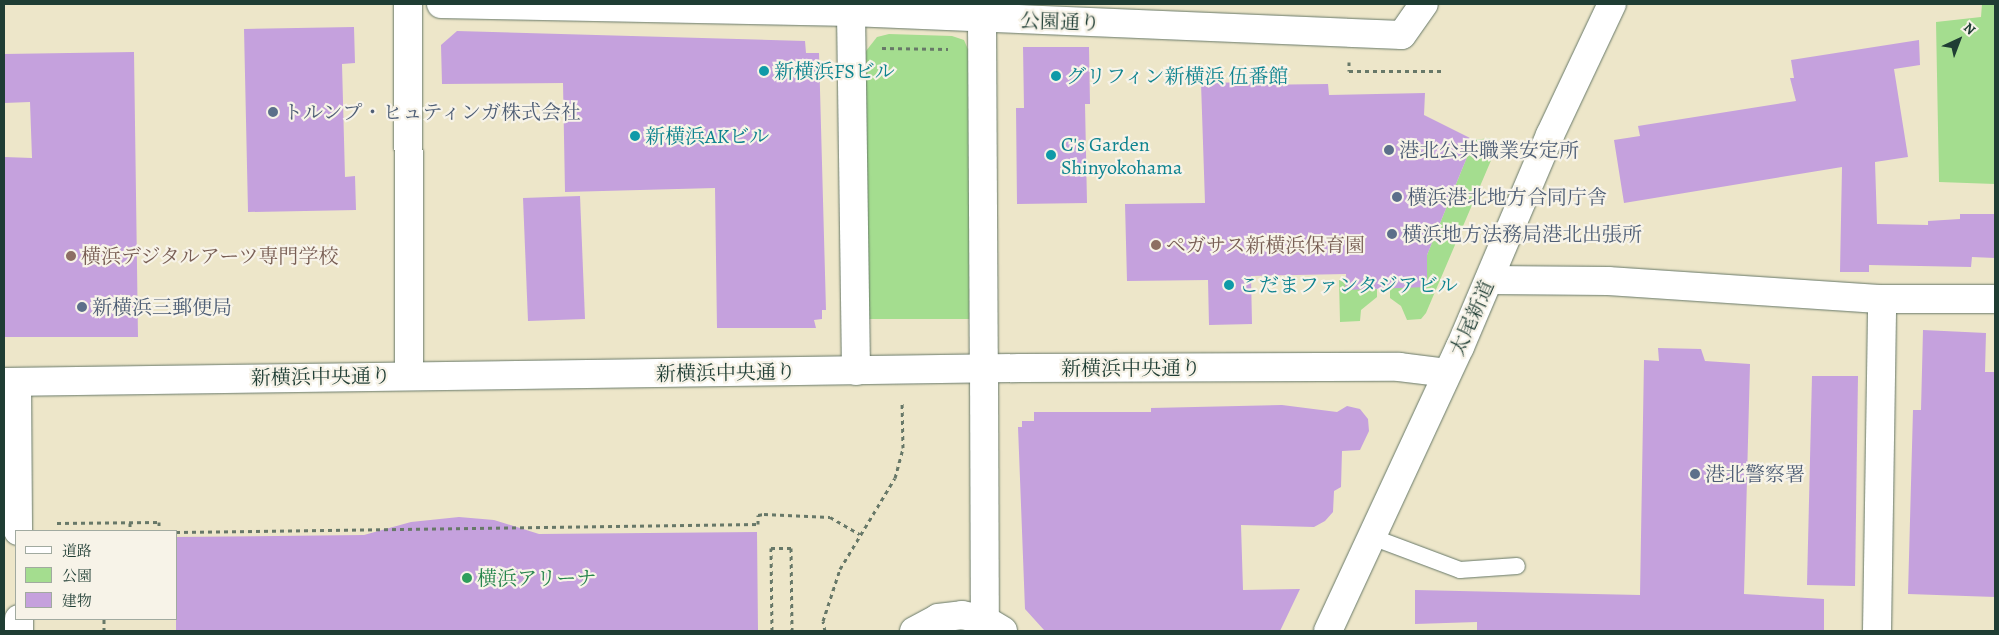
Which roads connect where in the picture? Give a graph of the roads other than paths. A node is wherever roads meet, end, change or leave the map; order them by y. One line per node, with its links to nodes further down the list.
1 (408, 4): 14 (street)
2 (441, 4): 5 (street, 公園通り)
3 (1424, 4): 6 (street, 公園通り)
4 (1612, 4): 8 (street, 太尾新道)
5 (852, 12): 7 (street, 公園通り); 12 (street)
6 (1015, 12): 7 (street, 公園通り)
7 (982, 18): 11 (street)
8 (1489, 280): 9 (street); 13 (street, 太尾新道)
9 (1882, 298): 10 (street); 22 (street)
10 (1995, 299)
11 (984, 368): 12 (street, 新横浜中央通り); 13 (street, 新横浜中央通り); 19 (street)
12 (856, 371): 14 (street, 新横浜中央通り)
13 (1447, 373): 17 (street, 太尾新道)
14 (409, 376): 15 (street, 新横浜中央通り)
15 (10, 382): 16 (street)
16 (18, 530)
17 (1372, 537): 18 (lane); 21 (street, 太尾新道)
18 (1518, 566)
19 (994, 626): 20 (street)
20 (914, 631)
21 (1328, 631)
22 (1877, 631)

